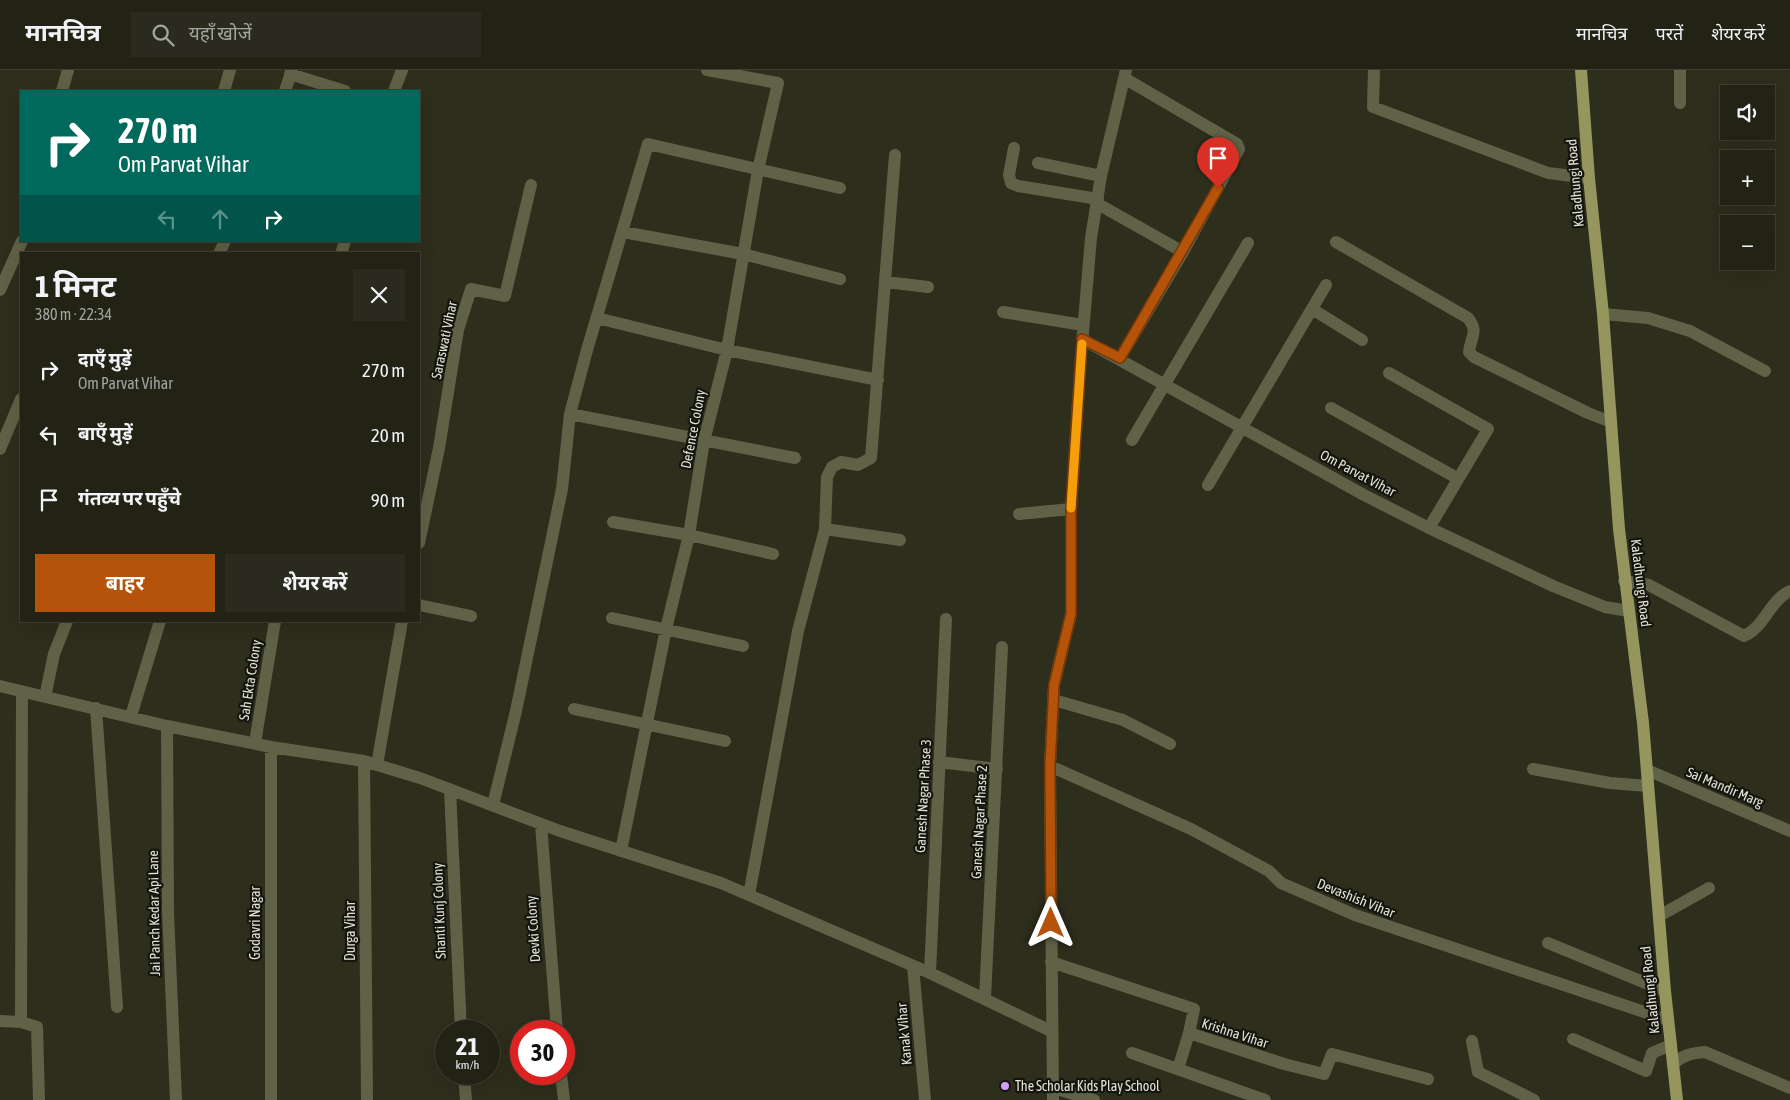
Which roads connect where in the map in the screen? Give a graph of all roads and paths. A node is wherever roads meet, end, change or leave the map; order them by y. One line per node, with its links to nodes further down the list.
1 (68, 70): 10 (street)
2 (230, 70): 11 (street)
3 (402, 70): 14 (street)
4 (707, 70): 19 (street, Defence Colony)
5 (1374, 70): 21 (street)
6 (1581, 70): 21 (main road, Kaladhungi Road)
7 (1680, 70): 15 (street)
8 (291, 72): 12 (street); 13 (street)
9 (1124, 74): 20 (street); 29 (street)
10 (62, 90)
11 (224, 90)
12 (284, 90)
13 (342, 90)
14 (394, 90)
15 (1680, 104)
16 (1014, 148): 24 (street)
17 (895, 155): 32 (street)
18 (1038, 163): 20 (street)
19 (758, 170): 23 (street); 25 (street); 30 (street, Defence Colony)
20 (1101, 176): 24 (street)
21 (1589, 178): 38 (main road, Kaladhungi Road)
22 (531, 186): 66 (street, Saraswati Vihar)
23 (840, 188)
24 (1098, 202): 29 (street); 40 (street)
25 (623, 232): 30 (street); 39 (street)
26 (22, 242): 35 (street)
27 (1336, 242): 52 (street)
28 (1248, 243): 48 (street)
29 (1182, 252): 44 (street)
30 (743, 254): 31 (street); 43 (street, Defence Colony)
31 (840, 279)
32 (886, 282): 34 (street); 47 (street)
33 (1326, 285): 36 (street)
34 (928, 287)
35 (0, 290)
36 (1312, 309): 42 (street); 53 (street)
37 (1003, 312): 40 (street)
38 (1603, 314): 45 (street); 52 (main road, Kaladhungi Road)
39 (597, 318): 43 (street); 51 (street)
40 (1083, 325): 41 (street)
41 (1082, 339): 44 (street, Om Parvat Vihar); 60 (street)
42 (1362, 340)
43 (727, 350): 47 (street); 55 (street, Defence Colony)
44 (1120, 358): 48 (street, Om Parvat Vihar)
45 (1765, 371)
46 (1389, 373): 58 (street)
47 (878, 380): 64 (street)
48 (1165, 385): 53 (street, Om Parvat Vihar); 54 (street)
49 (20, 402): 56 (street)
50 (1331, 408): 58 (street)
51 (570, 414): 55 (street); 105 (street)
52 (1612, 422): 69 (main road, Kaladhungi Road)
53 (1244, 428): 59 (street); 63 (street, Om Parvat Vihar)
54 (1132, 440)
55 (704, 441): 57 (street); 65 (street, Defence Colony)
56 (0, 449)
57 (795, 458)
58 (1457, 478): 63 (street)
59 (1208, 486)
60 (1071, 509): 61 (street); 86 (street)
61 (1019, 514)
62 (613, 522): 65 (street)
63 (1429, 528): 72 (street, Om Parvat Vihar)
64 (825, 529): 67 (street); 110 (street)
65 (689, 535): 68 (street); 80 (street, Defence Colony)
66 (420, 538)
67 (900, 540)
68 (773, 554)
69 (1624, 581): 70 (street); 72 (main road, Kaladhungi Road)
70 (1790, 591)
71 (420, 605): 73 (street)
72 (1629, 611): 102 (main road, Kaladhungi Road)
73 (471, 616)
74 (612, 618): 80 (street)
75 (946, 619): 97 (street, Ganesh Nagar Phase 3)
76 (67, 622): 85 (street)
77 (160, 622): 89 (street)
78 (275, 622): 93 (street, Sah Ekta Colony)
79 (402, 622): 98 (street)
80 (666, 629): 81 (street); 90 (street, Defence Colony)
81 (743, 646)
82 (1002, 648): 100 (street, Ganesh Nagar Phase 2)
83 (0, 686): 84 (street)
84 (22, 692): 85 (street); 123 (street)
85 (46, 697): 87 (street)
86 (1054, 700): 94 (street); 99 (street)
87 (96, 708): 89 (street); 118 (street)
88 (574, 709): 90 (street)
89 (131, 716): 91 (street)
90 (648, 724): 92 (street); 108 (street, Defence Colony)
91 (167, 726): 93 (street); 138 (street, Jai Panch Kedar Api Lane)
92 (725, 742)
93 (255, 743): 95 (street)
94 (1170, 744)
95 (271, 747): 96 (street); 139 (street, Godavri Nagar)
96 (364, 761): 98 (street); 140 (street, Durga Vihar)
97 (939, 762): 100 (street); 115 (street, Ganesh Nagar Phase 3)
98 (377, 765): 104 (street)
99 (1050, 766): 113 (street); 121 (street, Devashish Vihar)
100 (997, 769): 117 (street, Ganesh Nagar Phase 2)
101 (1533, 770): 103 (street)
102 (1647, 770): 103 (main road, Kaladhungi Road); 107 (street, Sai Mandir Marg)
103 (1648, 786): 111 (main road, Kaladhungi Road)
104 (450, 789): 105 (street); 119 (street, Shanti Kunj Colony)
105 (493, 806): 106 (street)
106 (541, 824): 108 (street); 120 (street, Devki Colony)
107 (1790, 831)
108 (621, 851): 110 (street)
109 (1709, 888): 111 (street)
110 (749, 895): 114 (street)
111 (1659, 916): 116 (main road, Kaladhungi Road)
112 (1548, 943): 116 (street)
113 (1052, 962): 124 (street); 125 (street, Krishna Vihar)
114 (913, 966): 115 (street); 143 (street, Kanak Vihar)
115 (930, 973): 117 (street)
116 (1665, 991): 121 (main road, Kaladhungi Road)
117 (985, 998): 124 (street)
118 (117, 1008)
119 (460, 1020)
120 (556, 1020)
121 (1668, 1020): 128 (main road, Kaladhungi Road)
122 (0, 1021): 123 (street)
123 (21, 1022): 137 (street)
124 (1051, 1031): 136 (street)
125 (1190, 1033): 131 (street); 132 (street, Krishna Vihar)
126 (1573, 1039): 128 (street)
127 (1472, 1041): 146 (street)
128 (1671, 1045): 130 (main road, Kaladhungi Road)
129 (1132, 1053): 131 (street)
130 (1673, 1064): 135 (street); 147 (main road, Kaladhungi Road)
131 (1178, 1069): 145 (street)
132 (1428, 1079)
133 (465, 1085): 141 (street)
134 (562, 1085): 142 (street)
135 (1790, 1088)
136 (1053, 1094): 144 (street)
137 (39, 1100)
138 (176, 1100)
139 (271, 1100)
140 (367, 1100)
141 (466, 1100)
142 (564, 1100)
143 (925, 1100)
144 (1094, 1100)
145 (1265, 1100)
146 (1534, 1100)
147 (1677, 1100)

